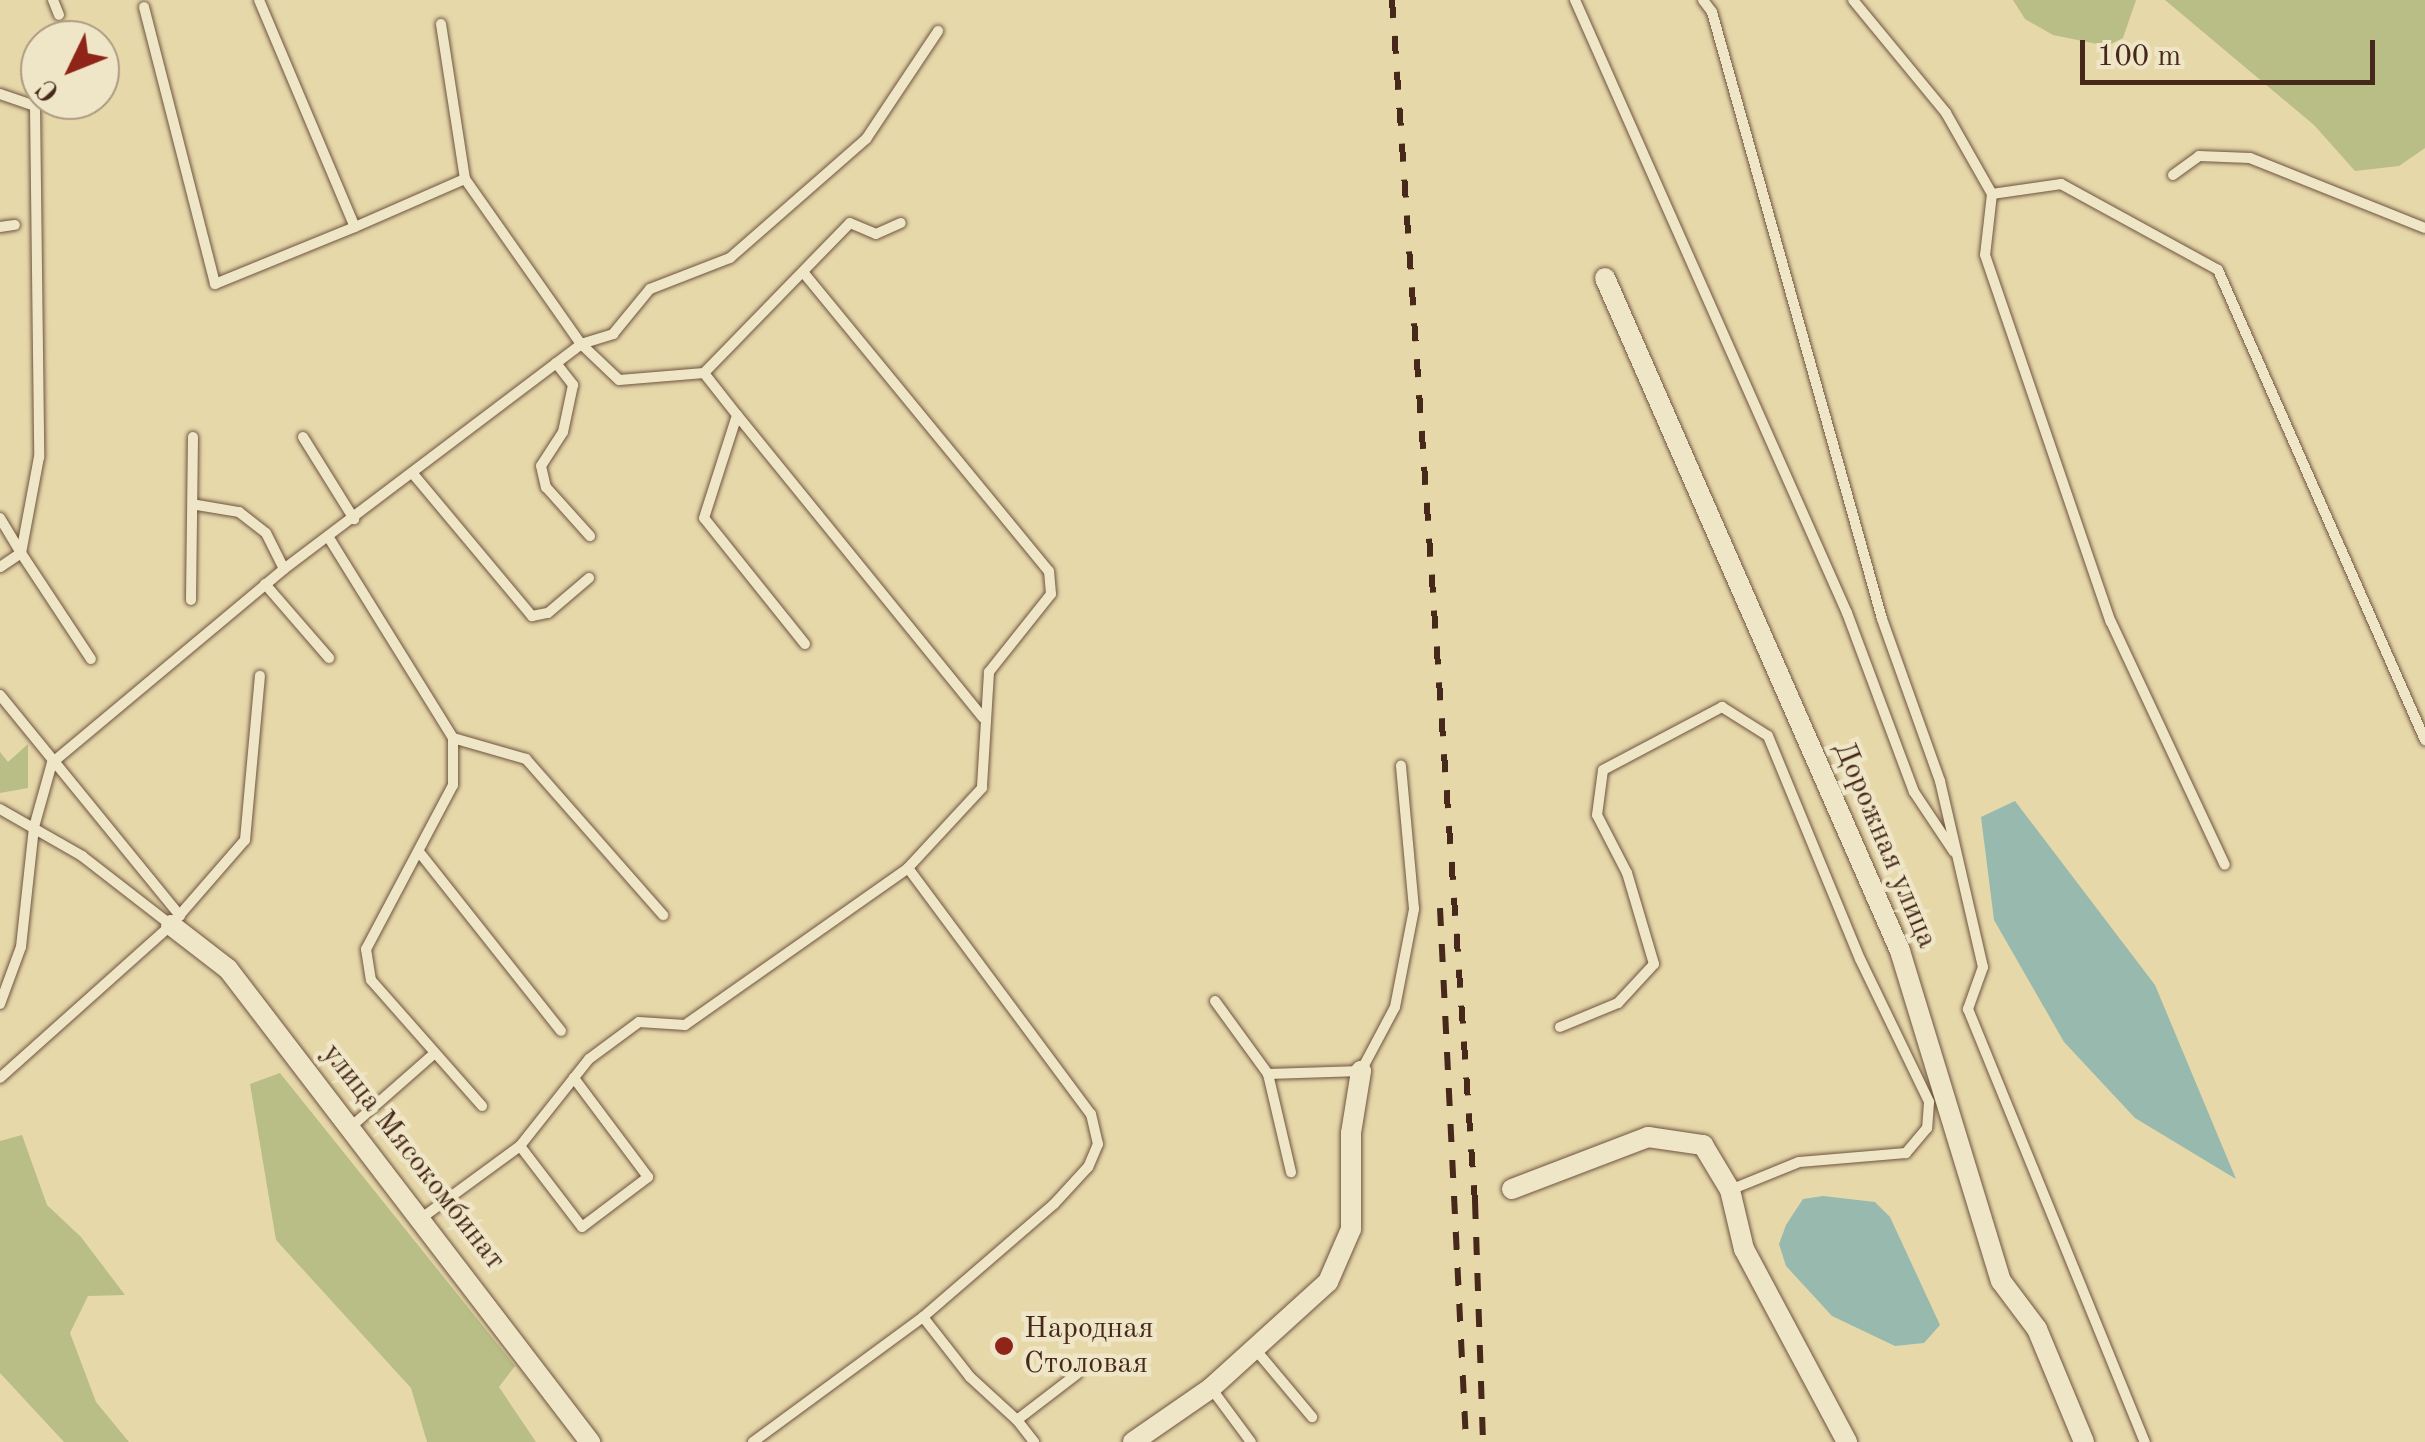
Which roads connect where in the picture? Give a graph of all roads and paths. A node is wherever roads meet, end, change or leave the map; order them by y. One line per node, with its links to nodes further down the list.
1 (54, 0): 7 (lane)
2 (259, 0): 17 (lane)
3 (1575, 0): 52 (lane)
4 (1703, 0): 52 (lane)
5 (1853, 0): 13 (lane)
6 (144, 7): 17 (lane)
7 (58, 15)
8 (441, 24): 12 (lane)
9 (938, 31): 21 (lane)
10 (0, 94): 33 (lane)
11 (2173, 176): 18 (lane)
12 (464, 178): 17 (lane); 21 (lane)
13 (1992, 194): 46 (lane); 53 (lane)
14 (901, 223): 19 (lane)
15 (15, 225): 16 (lane)
16 (0, 226)
17 (355, 227)
18 (2425, 228)
19 (802, 272): 23 (lane); 44 (lane)
20 (1604, 278): 85 (street, Дорожная улица)
21 (581, 344): 22 (lane); 23 (lane)
22 (556, 363): 27 (lane); 31 (lane)
23 (704, 373): 24 (lane)
24 (737, 415): 39 (lane); 44 (lane)
25 (194, 438): 28 (lane)
26 (304, 438): 30 (lane)
27 (414, 475): 30 (lane); 36 (lane)
28 (197, 504): 35 (lane); 38 (lane)
29 (0, 518): 33 (lane)
30 (354, 518): 32 (lane)
31 (590, 536)
32 (329, 538): 35 (lane); 45 (lane)
33 (21, 553): 34 (lane); 41 (lane)
34 (0, 567)
35 (284, 569): 37 (lane)
36 (589, 578)
37 (266, 584): 40 (lane); 47 (lane)
38 (191, 600)
39 (805, 644)
40 (329, 658)
41 (91, 659)
42 (260, 676): 56 (lane)
43 (0, 694): 47 (lane)
44 (983, 718): 54 (lane)
45 (453, 738): 51 (lane); 55 (lane)
46 (2425, 740)
47 (52, 764): 50 (lane); 56 (lane)
48 (1401, 766): 62 (lane)
49 (0, 809): 50 (lane)
50 (34, 827): 56 (lane); 58 (lane)
51 (420, 853): 60 (lane); 61 (lane)
52 (1958, 860): 86 (lane)
53 (2225, 866)
54 (908, 868): 65 (lane); 73 (lane)
55 (663, 915)
56 (176, 920): 64 (lane); 67 (street, улица Мясокомбинат)
57 (1215, 1001): 63 (lane)
58 (0, 1004)
59 (1560, 1026): 71 (lane)
60 (561, 1031)
61 (436, 1053): 66 (lane); 67 (lane)
62 (1361, 1071): 63 (lane); 74 (street)
63 (1268, 1074): 69 (lane)
64 (0, 1078)
65 (574, 1078): 68 (lane); 68 (lane)
66 (482, 1106)
67 (353, 1126): 72 (street, улица Мясокомбинат)
68 (520, 1146): 72 (lane)
69 (1290, 1172)
70 (1512, 1189): 71 (street)
71 (1730, 1190): 84 (street)
72 (423, 1217): 79 (street, улица Мясокомбинат)
73 (924, 1317): 78 (lane); 80 (lane)
74 (1254, 1348): 76 (street); 77 (lane)
75 (1077, 1374): 78 (lane)
76 (1210, 1388): 82 (street); 83 (lane)
77 (1312, 1417)
78 (1017, 1420): 81 (lane)
79 (590, 1442)
80 (752, 1442)
81 (1034, 1442)
82 (1132, 1442)
83 (1252, 1442)
84 (1847, 1442)
85 (2084, 1442)
86 (2145, 1442)

